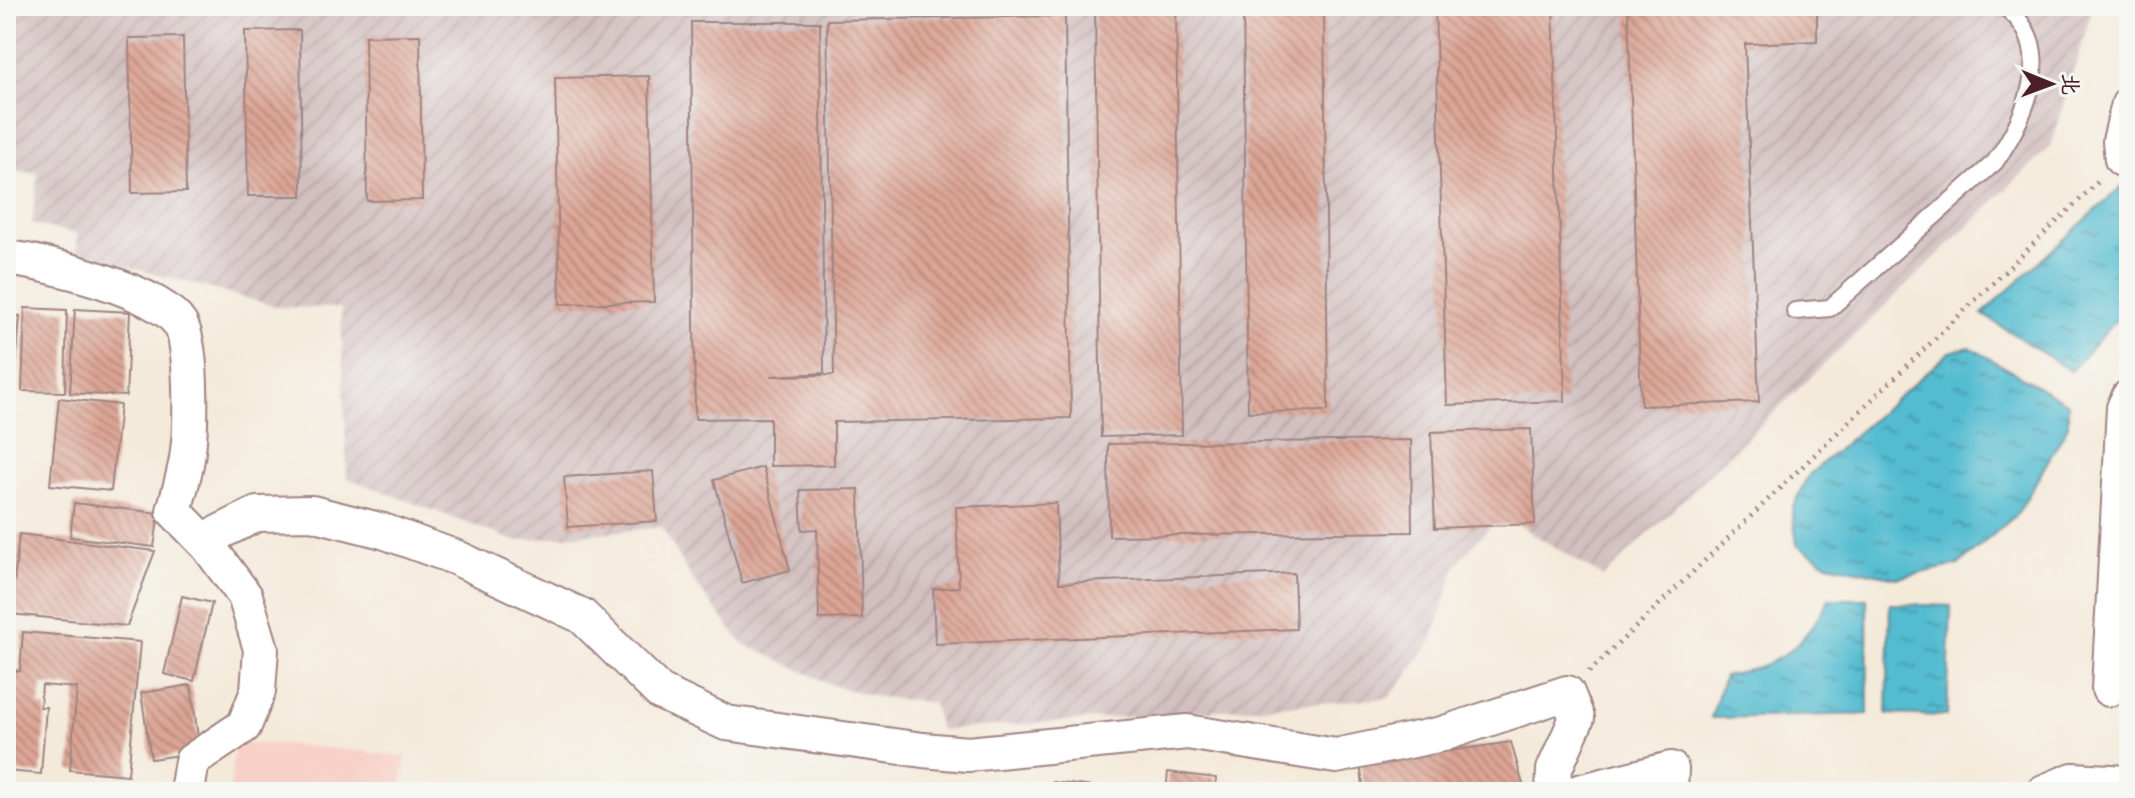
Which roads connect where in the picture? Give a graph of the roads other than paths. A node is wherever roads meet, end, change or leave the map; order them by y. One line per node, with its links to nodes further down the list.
1 (2003, 6): 5 (lane)
2 (2129, 104): 3 (street)
3 (2122, 159)
4 (6, 258): 7 (street)
5 (1795, 311)
6 (2129, 397): 8 (street)
7 (208, 546): 10 (street); 11 (street)
8 (2109, 689)
9 (2129, 783): 14 (street)
10 (187, 792)
11 (1553, 792)
12 (1579, 792): 13 (street)
13 (1670, 792)
14 (2044, 792)

